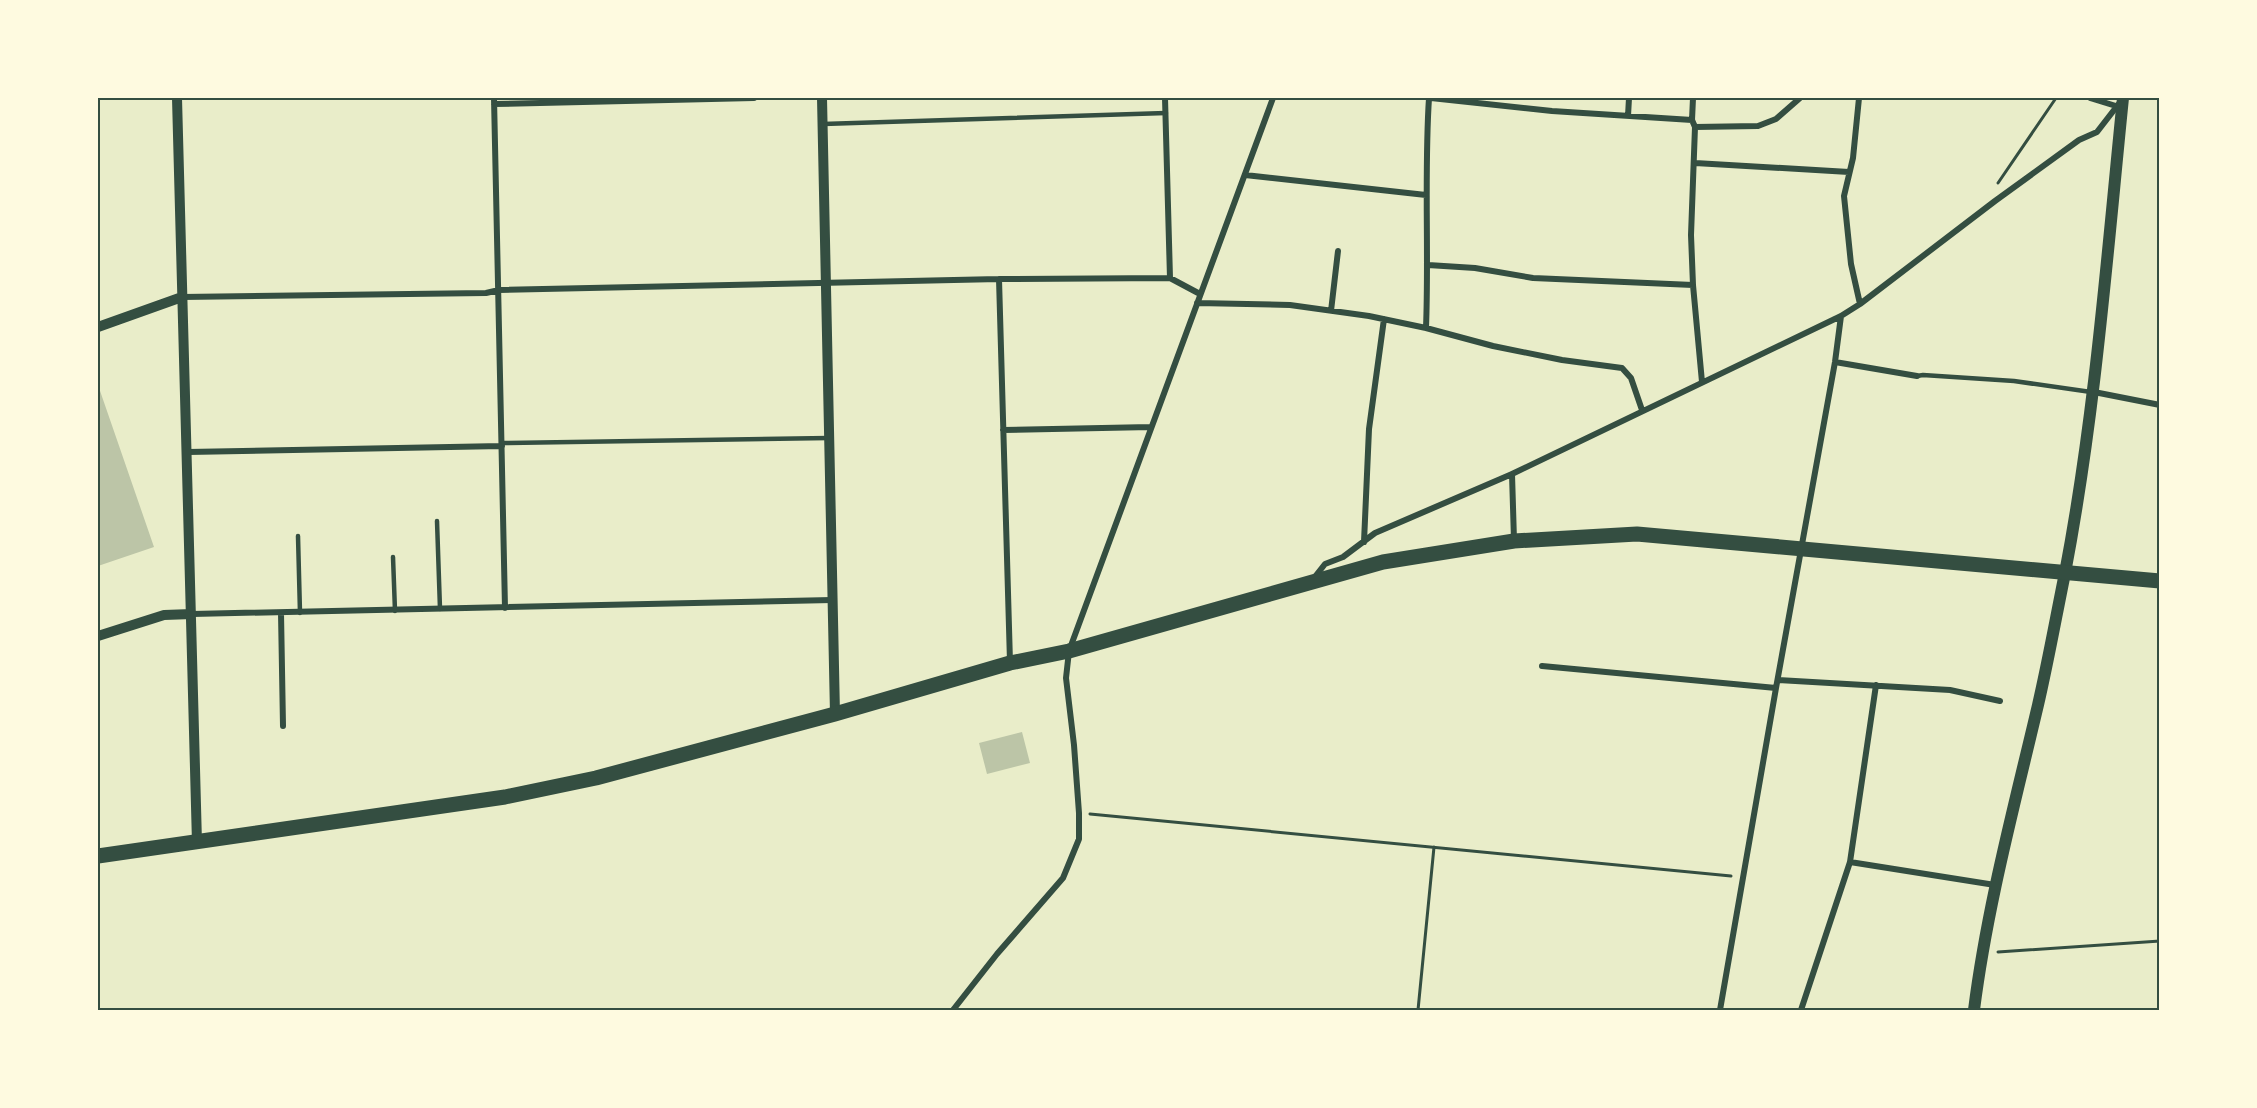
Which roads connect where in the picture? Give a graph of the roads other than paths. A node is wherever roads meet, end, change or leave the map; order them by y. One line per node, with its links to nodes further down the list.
1 (177, 98): 31 (street)
2 (754, 98): 14 (street)
3 (822, 98): 17 (street)
4 (1165, 98): 15 (street)
5 (1273, 98): 21 (street)
6 (1430, 98): 12 (street); 22 (street)
7 (1629, 98): 16 (street)
8 (1693, 98): 18 (street)
9 (1800, 98): 18 (street)
10 (1859, 98): 20 (street)
11 (2090, 98): 13 (street)
12 (1467, 100): 16 (street)
13 (2121, 100): 33 (street); 42 (main road)
14 (494, 101): 29 (street)
15 (1166, 113): 17 (lane); 25 (street)
16 (1628, 116): 18 (street)
17 (822, 124): 27 (street)
18 (1694, 124): 19 (street)
19 (1695, 163): 20 (street); 28 (street)
20 (1849, 172): 33 (street)
21 (1245, 175): 22 (street); 30 (street)
22 (1426, 195): 24 (street)
23 (1338, 251): 34 (street)
24 (1428, 265): 28 (street); 38 (street)
25 (1170, 278): 26 (street); 30 (street)
26 (999, 279): 27 (street); 46 (street)
27 (826, 284): 29 (street); 47 (street)
28 (1693, 285): 41 (street)
29 (499, 290): 31 (street); 48 (street)
30 (1200, 294): 32 (street)
31 (182, 297): 37 (street); 49 (street)
32 (1197, 303): 34 (street); 45 (street)
33 (1860, 304): 35 (street)
34 (1331, 311): 36 (street)
35 (1841, 316): 39 (street); 41 (street)
36 (1384, 319): 38 (street); 54 (street)
37 (98, 327)
38 (1426, 328): 44 (street)
39 (1835, 362): 40 (street); 55 (street)
40 (1917, 376): 42 (lane)
41 (1702, 382): 44 (street)
42 (2094, 392): 43 (street); 57 (main road)
43 (2160, 405)
44 (1642, 410): 50 (street)
45 (1151, 427): 46 (street); 68 (street)
46 (1004, 430): 69 (street)
47 (829, 438): 48 (lane); 60 (street)
48 (502, 445): 49 (street); 61 (street)
49 (188, 452): 66 (street)
50 (1512, 474): 53 (street); 54 (street)
51 (437, 521): 62 (lane)
52 (298, 536): 65 (lane)
53 (1514, 541): 55 (main road); 58 (main road)
54 (1364, 542): 58 (street)
55 (1802, 547): 57 (main road); 71 (street)
56 (393, 557): 63 (lane)
57 (2065, 571): 59 (main road); 80 (main road)
58 (1312, 581): 68 (main road)
59 (2160, 581)
60 (832, 600): 61 (street); 75 (street)
61 (505, 608): 62 (street)
62 (440, 609): 63 (street)
63 (395, 611): 65 (street)
64 (281, 613): 65 (street); 66 (street); 76 (street)
65 (300, 613)
66 (192, 614): 67 (street); 77 (street)
67 (98, 636)
68 (1069, 651): 69 (main road); 81 (street)
69 (1010, 663): 75 (main road)
70 (1542, 666): 73 (street)
71 (1778, 680): 72 (street); 73 (street)
72 (1876, 685): 74 (street); 79 (street)
73 (1776, 688): 82 (street)
74 (2000, 701)
75 (835, 714): 77 (main road)
76 (283, 726)
77 (197, 843): 78 (main road)
78 (98, 856)
79 (1850, 862): 80 (street); 83 (street)
80 (1995, 885): 84 (main road)
81 (953, 1011)
82 (1720, 1011)
83 (1801, 1011)
84 (1974, 1011)

